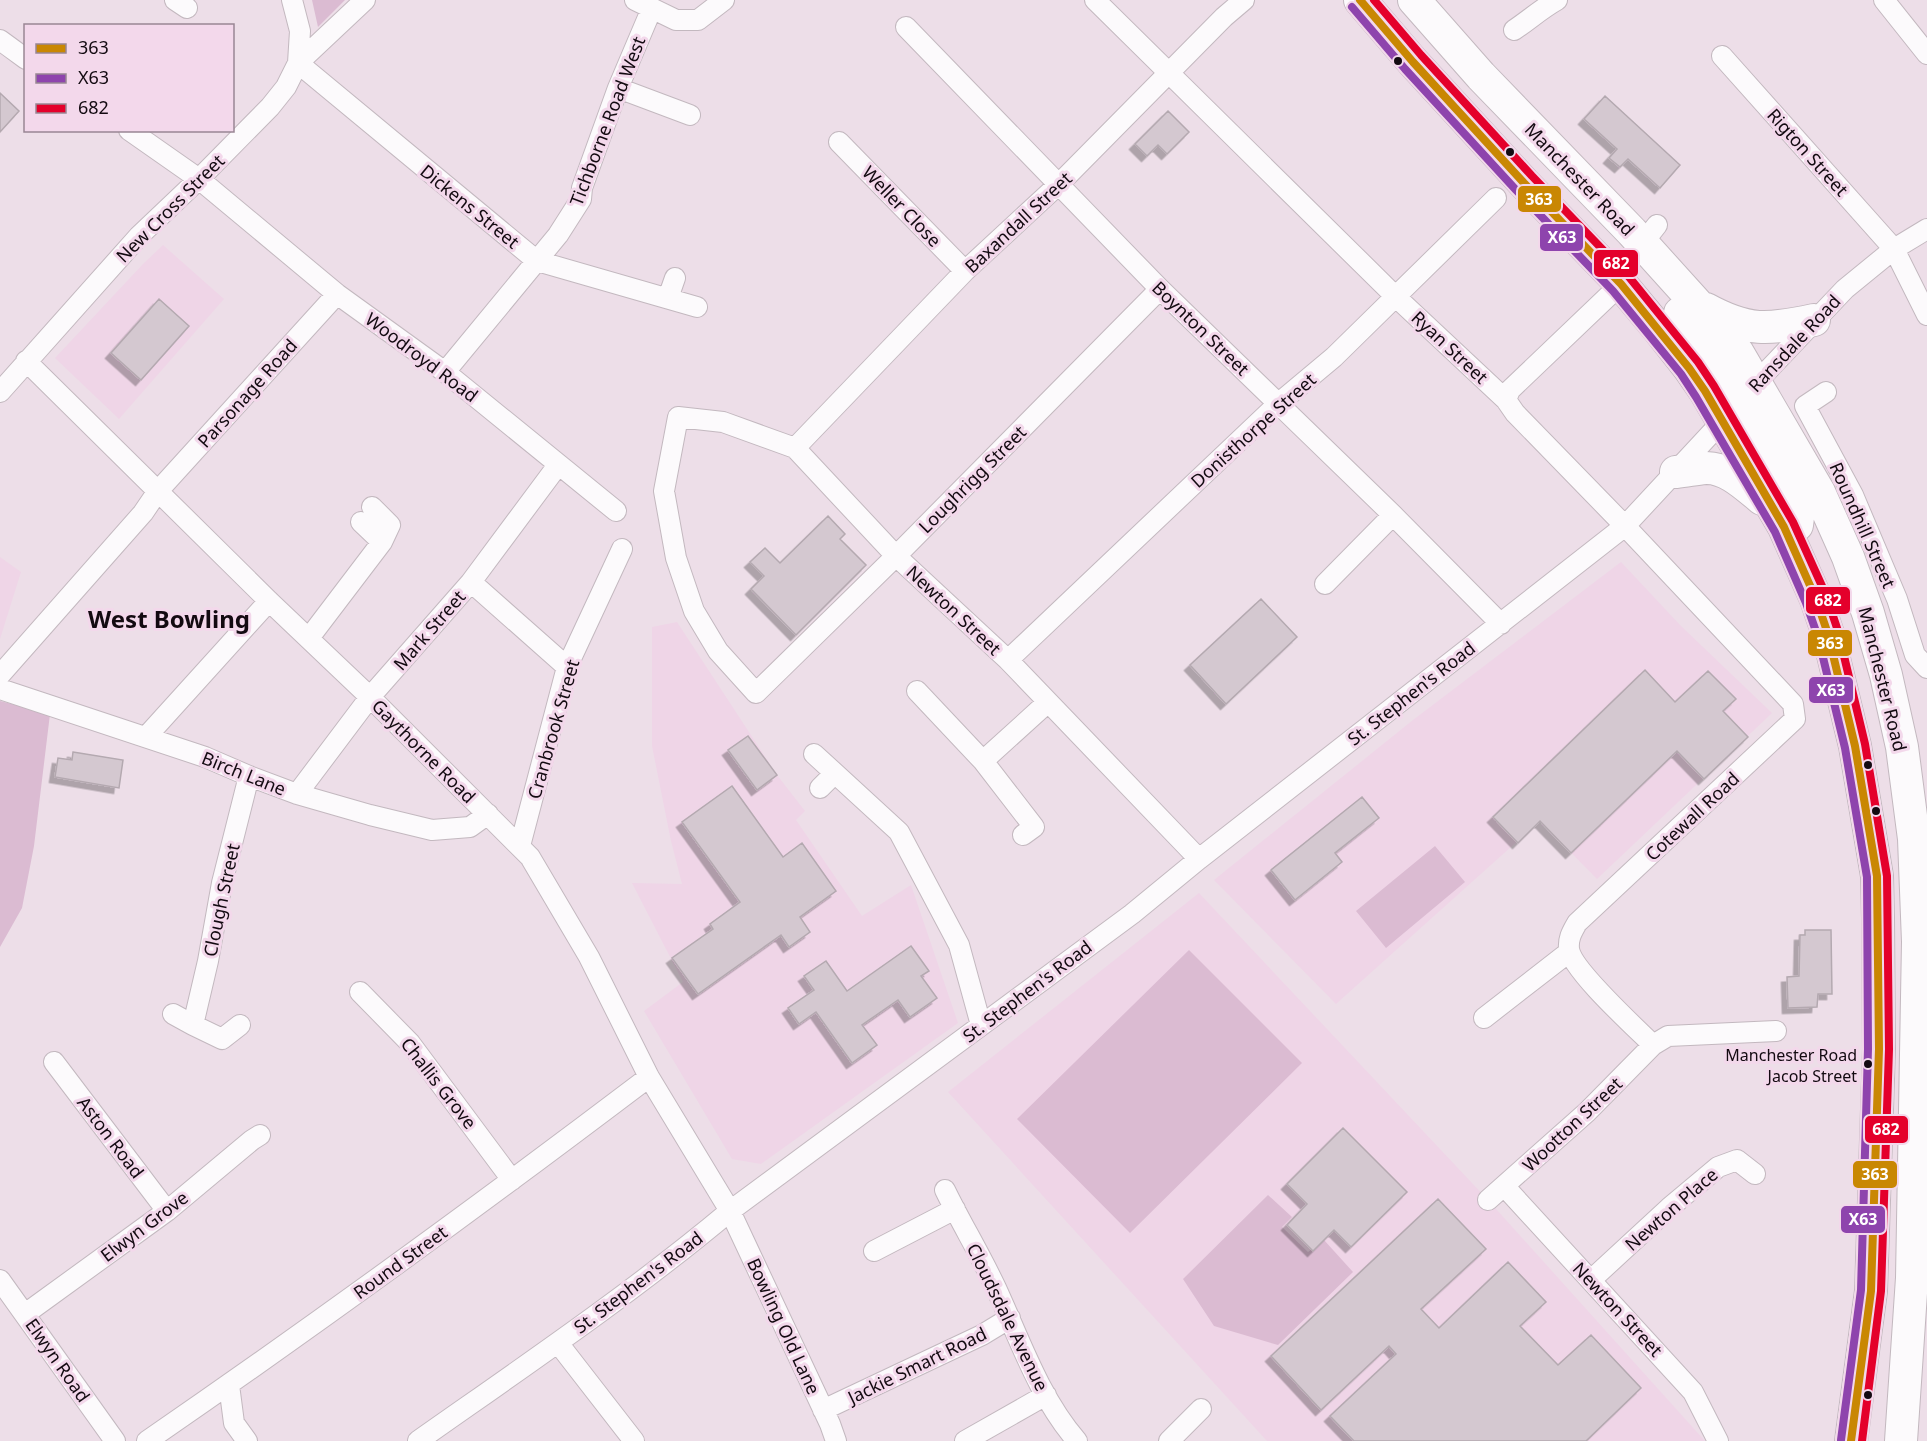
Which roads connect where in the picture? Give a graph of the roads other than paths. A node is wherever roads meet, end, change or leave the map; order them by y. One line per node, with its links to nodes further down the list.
1 (292, 0): 17 (street)
2 (365, 0): 17 (street, New Cross Street)
3 (724, 0): 10 (street)
4 (1095, 0): 18 (street, Ryan Street)
5 (1244, 0): 18 (street, Baxandall Street)
6 (1360, 0): 32 (main road)
7 (1414, 0): 29 (main road, Manchester Road)
8 (1884, 0): 14 (street)
9 (1544, 3): 12 (street)
10 (644, 4): 19 (street, Tichborne Road West)
11 (906, 27): 24 (street, Boynton Street)
12 (1514, 30)
13 (0, 40): 16 (street)
14 (1927, 54)
15 (1722, 56): 27 (street, Rigton Street)
16 (24, 57)
17 (298, 63): 23 (street, New Cross Street); 28 (street, Dickens Street)
18 (1170, 74): 24 (street, Baxandall Street); 35 (street, Ryan Street)
19 (618, 88): 20 (street); 28 (street, Tichborne Road West)
20 (690, 115)
21 (132, 132): 23 (street)
22 (839, 142): 30 (street, Weller Close)
23 (199, 179): 34 (street, Woodroyd Road); 41 (street, New Cross Street)
24 (1059, 184): 30 (street, Baxandall Street); 33 (street, Boynton Street)
25 (1496, 198): 35 (street, Donisthorpe Street)
26 (1927, 229): 27 (street, Ransdale Road)
27 (1894, 249): 39 (street, Rigton Street); 40 (street, Ransdale Road)
28 (537, 261): 36 (street, Dickens Street); 42 (street, Tichborne Road West)
29 (1663, 267): 37 (main road, Manchester Road); 48 (main road)
30 (965, 271): 49 (street, Baxandall Street)
31 (675, 278): 36 (street)
32 (1621, 284): 46 (street); 48 (main road)
33 (1160, 289): 47 (street, Boynton Street); 60 (street, Loughrigg Street)
34 (337, 294): 42 (street, Woodroyd Road); 52 (street, Parsonage Road)
35 (1396, 297): 46 (street, Ryan Street); 47 (street, Donisthorpe Street)
36 (668, 298): 38 (street, Dickens Street)
37 (1697, 304): 40 (main road); 43 (main road, Manchester Road)
38 (698, 307)
39 (1927, 315)
40 (1814, 320): 43 (street, Ransdale Road)
41 (26, 361): 44 (street, New Cross Street); 52 (street, Gaythorne Road)
42 (445, 372): 50 (street, Woodroyd Road)
43 (1756, 383): 48 (street, Ransdale Road); 59 (main road); 129 (main road, Manchester Road)
44 (0, 392)
45 (1826, 392): 68 (street, Roundhill Street)
46 (1506, 400): 57 (street, Ryan Street)
47 (1279, 403): 56 (street, Boynton Street); 66 (street, Donisthorpe Street)
48 (1723, 422): 51 (street, Ransdale Road); 53 (main road)
49 (795, 448): 60 (street, Newton Street); 72 (street, Newton Street)
50 (558, 465): 54 (street, Woodroyd Road); 61 (street, Mark Street)
51 (1676, 472): 53 (main road); 57 (street, Ransdale Road)
52 (158, 491): 63 (street, Gaythorne Road); 69 (street, Parsonage Road)
53 (1772, 507): 59 (main road)
54 (616, 511)
55 (366, 514): 65 (street)
56 (1393, 515): 62 (street); 64 (street, Boynton Street)
57 (1625, 526): 64 (street, St. Stephen's Road); 75 (street, Ryan Street)
58 (622, 549): 67 (street, Cranbrook Street)
59 (1794, 549): 118 (main road)
60 (896, 556): 66 (street, Newton Street); 72 (street, Loughrigg Street)
61 (471, 582): 67 (street); 73 (street, Mark Street)
62 (1325, 584)
63 (269, 601): 65 (street, Gaythorne Road); 76 (street)
64 (1501, 624): 86 (street, St. Stephen's Road)
65 (309, 638): 73 (street, Gaythorne Road)
66 (1008, 660): 74 (street, Newton Street)
67 (567, 667): 85 (street, Cranbrook Street)
68 (1927, 668)
69 (0, 675)
70 (0, 688): 76 (street, Birch Lane)
71 (917, 691): 78 (street)
72 (756, 693)
73 (370, 697): 82 (street, Mark Street); 83 (street, Gaythorne Road)
74 (1048, 702): 78 (street); 86 (street, Newton Street)
75 (1793, 704): 87 (street, Cotewall Road)
76 (146, 737): 80 (street, Birch Lane)
77 (814, 754): 79 (street)
78 (983, 761): 84 (street)
79 (834, 774): 81 (street); 93 (street)
80 (249, 776): 82 (street, Birch Lane); 91 (street, Clough Street)
81 (820, 788)
82 (297, 794): 83 (street, Birch Lane)
83 (488, 814): 85 (street, Gaythorne Road)
84 (1023, 835)
85 (520, 846): 97 (street, Gaythorne Road)
86 (1199, 859): 93 (street, St. Stephen's Road)
87 (1569, 952): 90 (street); 95 (street)
88 (360, 992): 100 (street, Challis Grove)
89 (173, 1014): 91 (street)
90 (1484, 1018)
91 (193, 1025): 92 (street)
92 (240, 1025)
93 (981, 1025): 106 (street, St. Stephen's Road)
94 (1776, 1031): 95 (street)
95 (1653, 1045): 101 (street, Wootton Street)
96 (54, 1062): 105 (street, Aston Road)
97 (649, 1077): 100 (street, Round Street); 106 (street, Gaythorne Road)
98 (260, 1136): 105 (street, Elwyn Grove)
99 (1755, 1174): 109 (street, Newton Place)
100 (512, 1180): 113 (street, Round Street)
101 (1505, 1186): 103 (street, Wootton Street); 109 (street, Newton Street)
102 (945, 1190): 104 (street, Cloudsdale Avenue)
103 (1488, 1200)
104 (955, 1209): 107 (street); 111 (street, Cloudsdale Avenue)
105 (167, 1211): 110 (street, Elwyn Grove)
106 (730, 1211): 112 (street, St. Stephen's Road); 116 (street, Bowling Old Lane)
107 (874, 1251)
108 (0, 1280): 110 (street, Elwyn Road)
109 (1591, 1280): 128 (street, Newton Street)
110 (25, 1314): 119 (street, Elwyn Road)
111 (1010, 1318): 114 (street, Cloudsdale Avenue); 116 (street, Jackie Smart Road)
112 (558, 1343): 117 (street, St. Stephen's Road); 123 (street)
113 (229, 1385): 120 (street, Round Street); 121 (street)
114 (1046, 1395): 125 (street); 126 (street, Cloudsdale Avenue)
115 (1201, 1409): 127 (street)
116 (823, 1410): 124 (street, Bowling Old Lane)
117 (439, 1435): 122 (street, St. Stephen's Road)
118 (1850, 1440)
119 (115, 1441)
120 (147, 1441)
121 (247, 1441)
122 (418, 1441)
123 (634, 1441)
124 (836, 1441)
125 (965, 1441)
126 (1077, 1441)
127 (1168, 1441)
128 (1718, 1441)
129 (1901, 1441)

